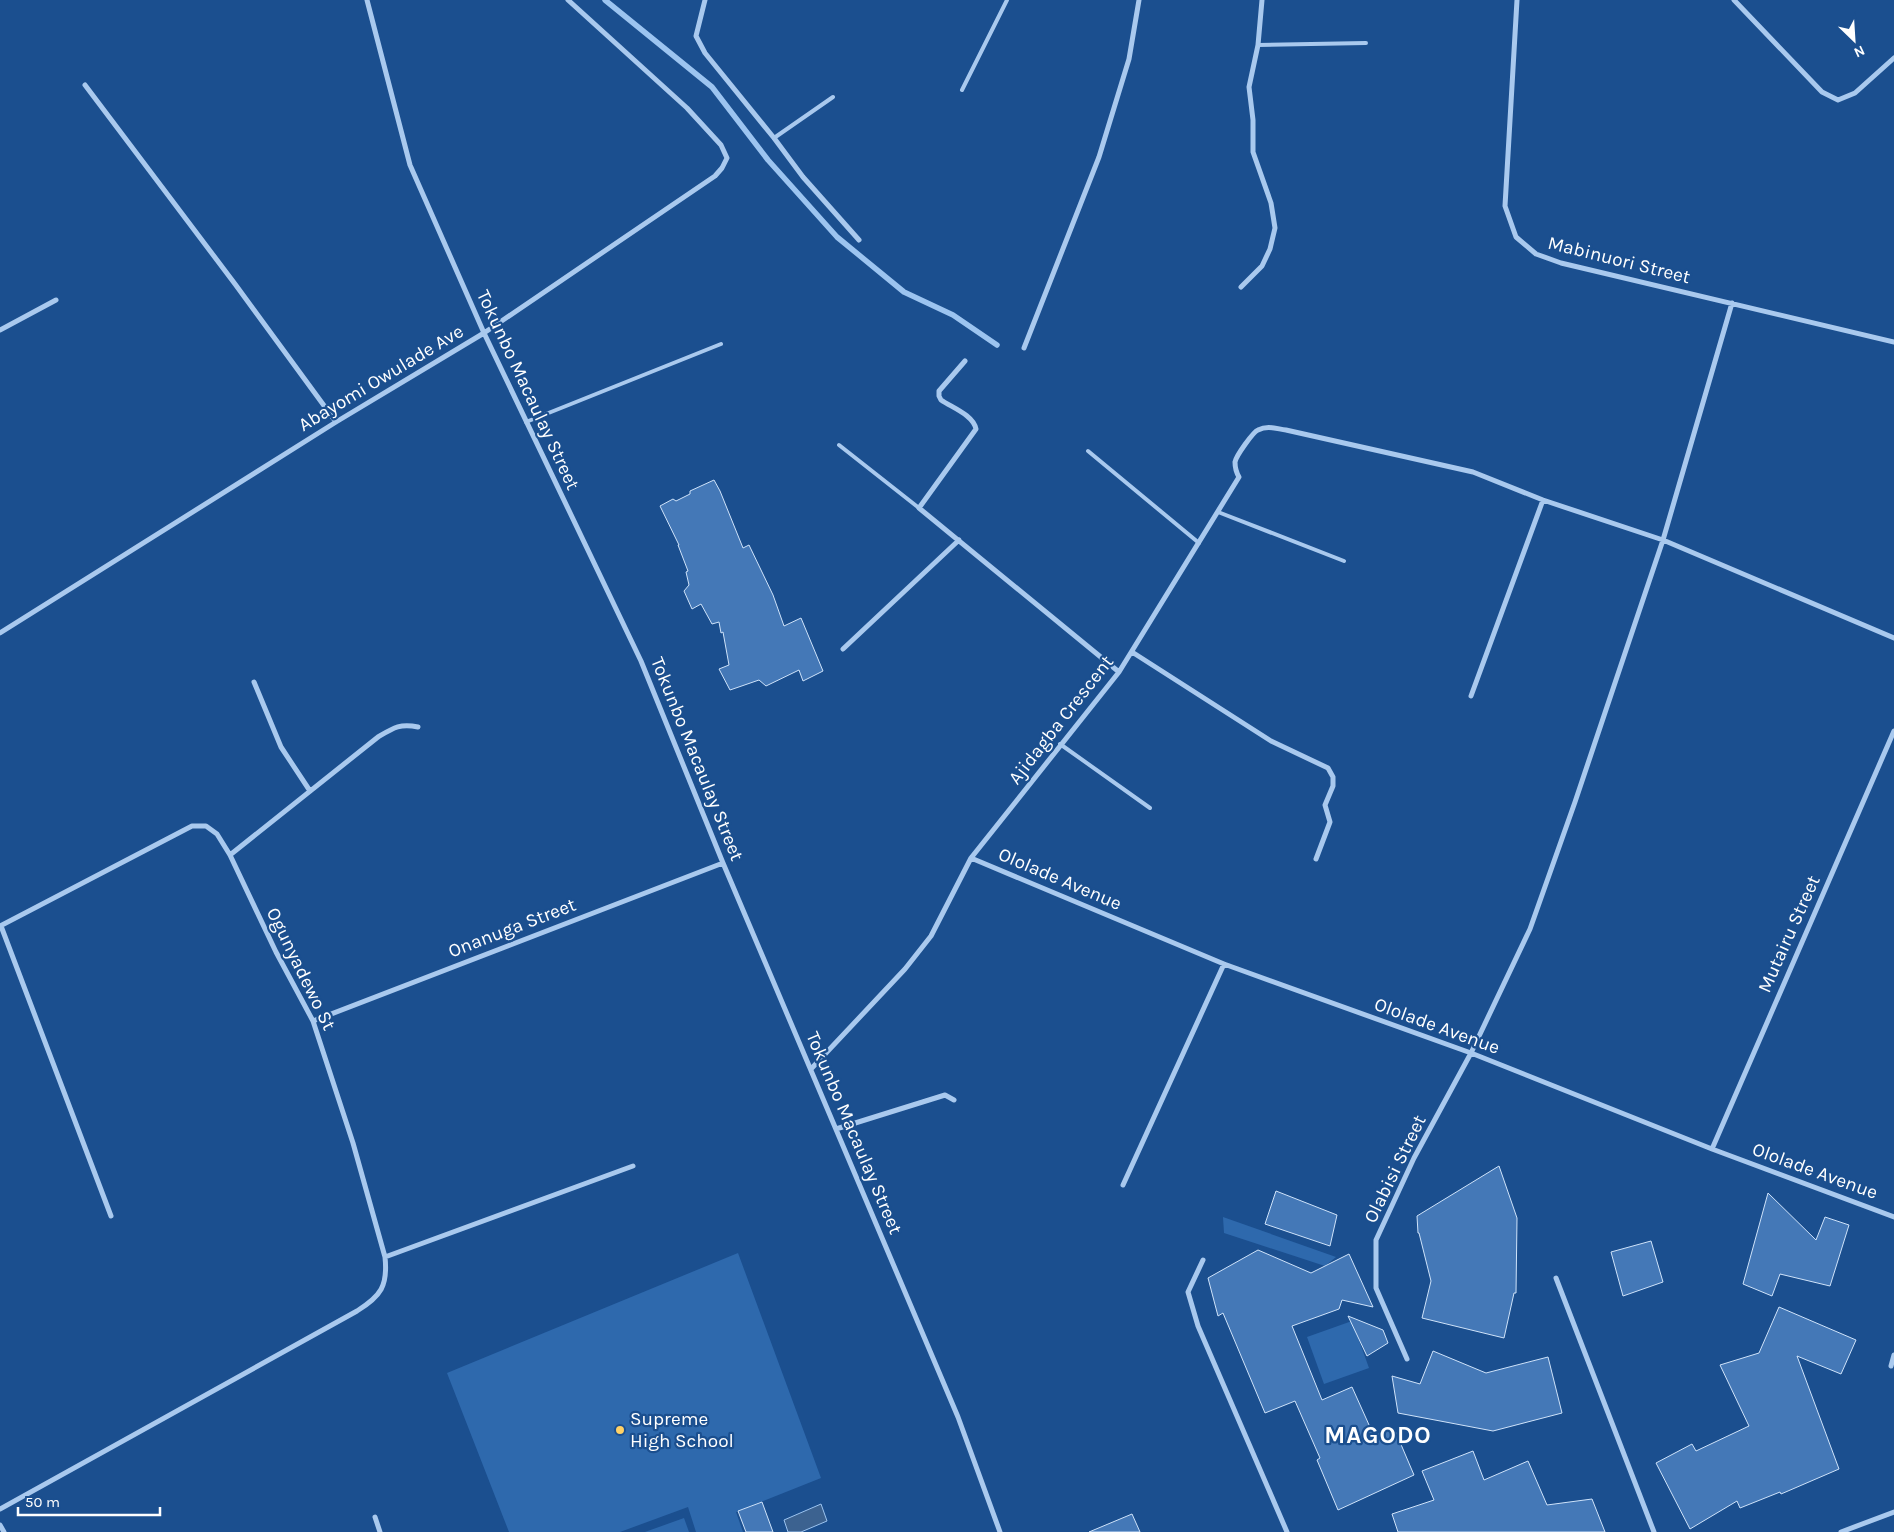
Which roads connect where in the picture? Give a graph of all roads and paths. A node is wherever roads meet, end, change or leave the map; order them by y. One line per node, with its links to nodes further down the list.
1 (367, 0): 21 (street, Tokunbo Macaulay Street)
2 (568, 0): 21 (street, Abayomi Owulade Ave)
3 (705, 0): 15 (street)
4 (1007, 0): 13 (lane)
5 (1139, 0): 24 (street)
6 (1262, 0): 10 (street)
7 (1517, 0): 19 (street, Mabinuori Street)
8 (1734, 0): 11 (street)
9 (1366, 43): 10 (lane)
10 (1258, 45): 17 (street)
11 (1894, 58)
12 (84, 85): 26 (street)
13 (962, 90)
14 (832, 97): 15 (lane)
15 (774, 138): 16 (street)
16 (859, 240)
17 (1241, 287)
18 (56, 300): 20 (street)
19 (1732, 303): 22 (street, Mabinuori Street); 34 (street, Olabisi Street)
20 (0, 330)
21 (484, 333): 26 (street, Abayomi Owulade Ave); 27 (street, Tokunbo Macaulay Street)
22 (1894, 342)
23 (722, 344): 27 (lane)
24 (1024, 348)
25 (965, 361): 31 (street)
26 (336, 422): 37 (street, Abayomi Owulade Ave)
27 (526, 422): 52 (street, Tokunbo Macaulay Street)
28 (839, 445): 31 (lane)
29 (1088, 451): 35 (lane)
30 (1543, 500): 32 (street, Ajidagba Crescent); 34 (street); 43 (street)
31 (919, 508): 33 (street)
32 (1218, 512): 35 (street, Ajidagba Crescent); 36 (lane)
33 (959, 540): 39 (street); 41 (street)
34 (1664, 540): 38 (street); 56 (street, Olabisi Street)
35 (1199, 543): 40 (street, Ajidagba Crescent)
36 (1344, 562)
37 (0, 633)
38 (1894, 638)
39 (843, 649)
40 (1132, 652): 41 (street, Ajidagba Crescent); 51 (street)
41 (1119, 672): 46 (street, Ajidagba Crescent)
42 (254, 682): 47 (street)
43 (1471, 696)
44 (418, 727): 47 (street)
45 (1894, 731): 60 (street, Mutairu Street)
46 (1060, 744): 48 (lane); 50 (street, Ajidagba Crescent)
47 (310, 791): 49 (street)
48 (1150, 808)
49 (230, 855): 53 (street, Ogunyadewo St); 55 (street, Ogunyadewo St)
50 (971, 858): 54 (street, Ololade Avenue); 57 (street, Ajidagba Crescent)
51 (1316, 859)
52 (723, 863): 55 (street, Onanuga Street); 57 (street, Tokunbo Macaulay Street)
53 (0, 926): 63 (street)
54 (1224, 964): 56 (street, Ololade Avenue); 62 (street)
55 (313, 1021): 65 (street, Ogunyadewo St)
56 (1471, 1053): 60 (street, Ololade Avenue); 69 (street, Olabisi Street)
57 (811, 1069): 59 (street, Tokunbo Macaulay Street)
58 (954, 1100): 59 (street)
59 (836, 1129): 77 (street, Tokunbo Macaulay Street)
60 (1712, 1149): 64 (street, Ololade Avenue)
61 (632, 1166): 65 (street)
62 (1123, 1185)
63 (111, 1216)
64 (1894, 1217)
65 (385, 1257): 71 (street, Ogunyadewo St)
66 (1203, 1260): 78 (street)
67 (1556, 1278): 79 (street)
68 (1894, 1355): 70 (street)
69 (1407, 1359)
70 (1891, 1366)
71 (0, 1509)
72 (1894, 1512): 80 (street)
73 (375, 1517): 76 (street)
74 (0, 1525): 75 (street)
75 (4, 1532)
76 (380, 1532)
77 (1000, 1532)
78 (1287, 1532)
79 (1654, 1532)
80 (1841, 1532)

